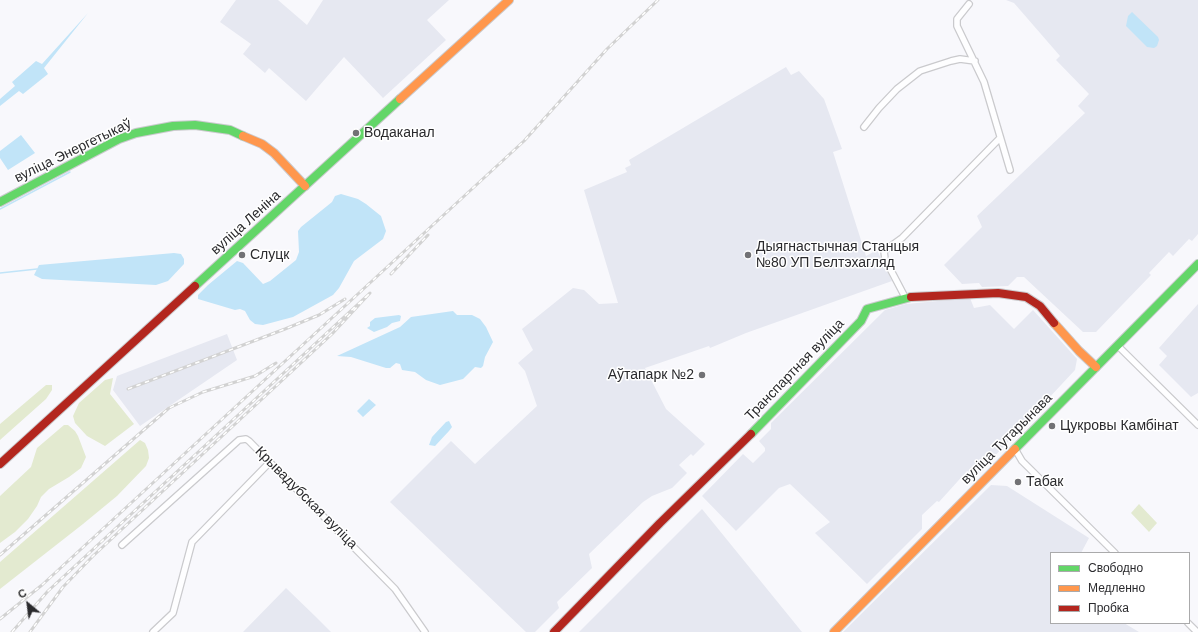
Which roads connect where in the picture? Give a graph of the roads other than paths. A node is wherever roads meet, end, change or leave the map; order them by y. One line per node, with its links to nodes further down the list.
1 (509, 0): 7 (street, вуліца Леніна)
2 (969, 4): 3 (street)
3 (975, 60): 4 (street); 5 (street)
4 (864, 127)
5 (1000, 138): 6 (street); 10 (street)
6 (1010, 170)
7 (306, 186): 8 (street, вуліца Энергетыкаў); 16 (street, вуліца Леніна)
8 (0, 202)
9 (1198, 264): 11 (street, вуліца Тутарынава)
10 (905, 297): 12 (street, Транспартная вуліца); 22 (street, Транспартная вуліца)
11 (1118, 346): 12 (street, вуліца Тутарынава); 13 (street)
12 (1096, 367): 14 (street, вуліца Тутарынава)
13 (1198, 425)
14 (1015, 448): 18 (street); 23 (street, вуліца Тутарынава)
15 (270, 462): 17 (street, Крывадубская вуліца); 20 (street); 21 (street, Крывадубская вуліца)
16 (0, 464)
17 (122, 545)
18 (1114, 552)
19 (1189, 624): 24 (street)
20 (153, 632)
21 (425, 632)
22 (554, 632)
23 (834, 632)
24 (1197, 632)

